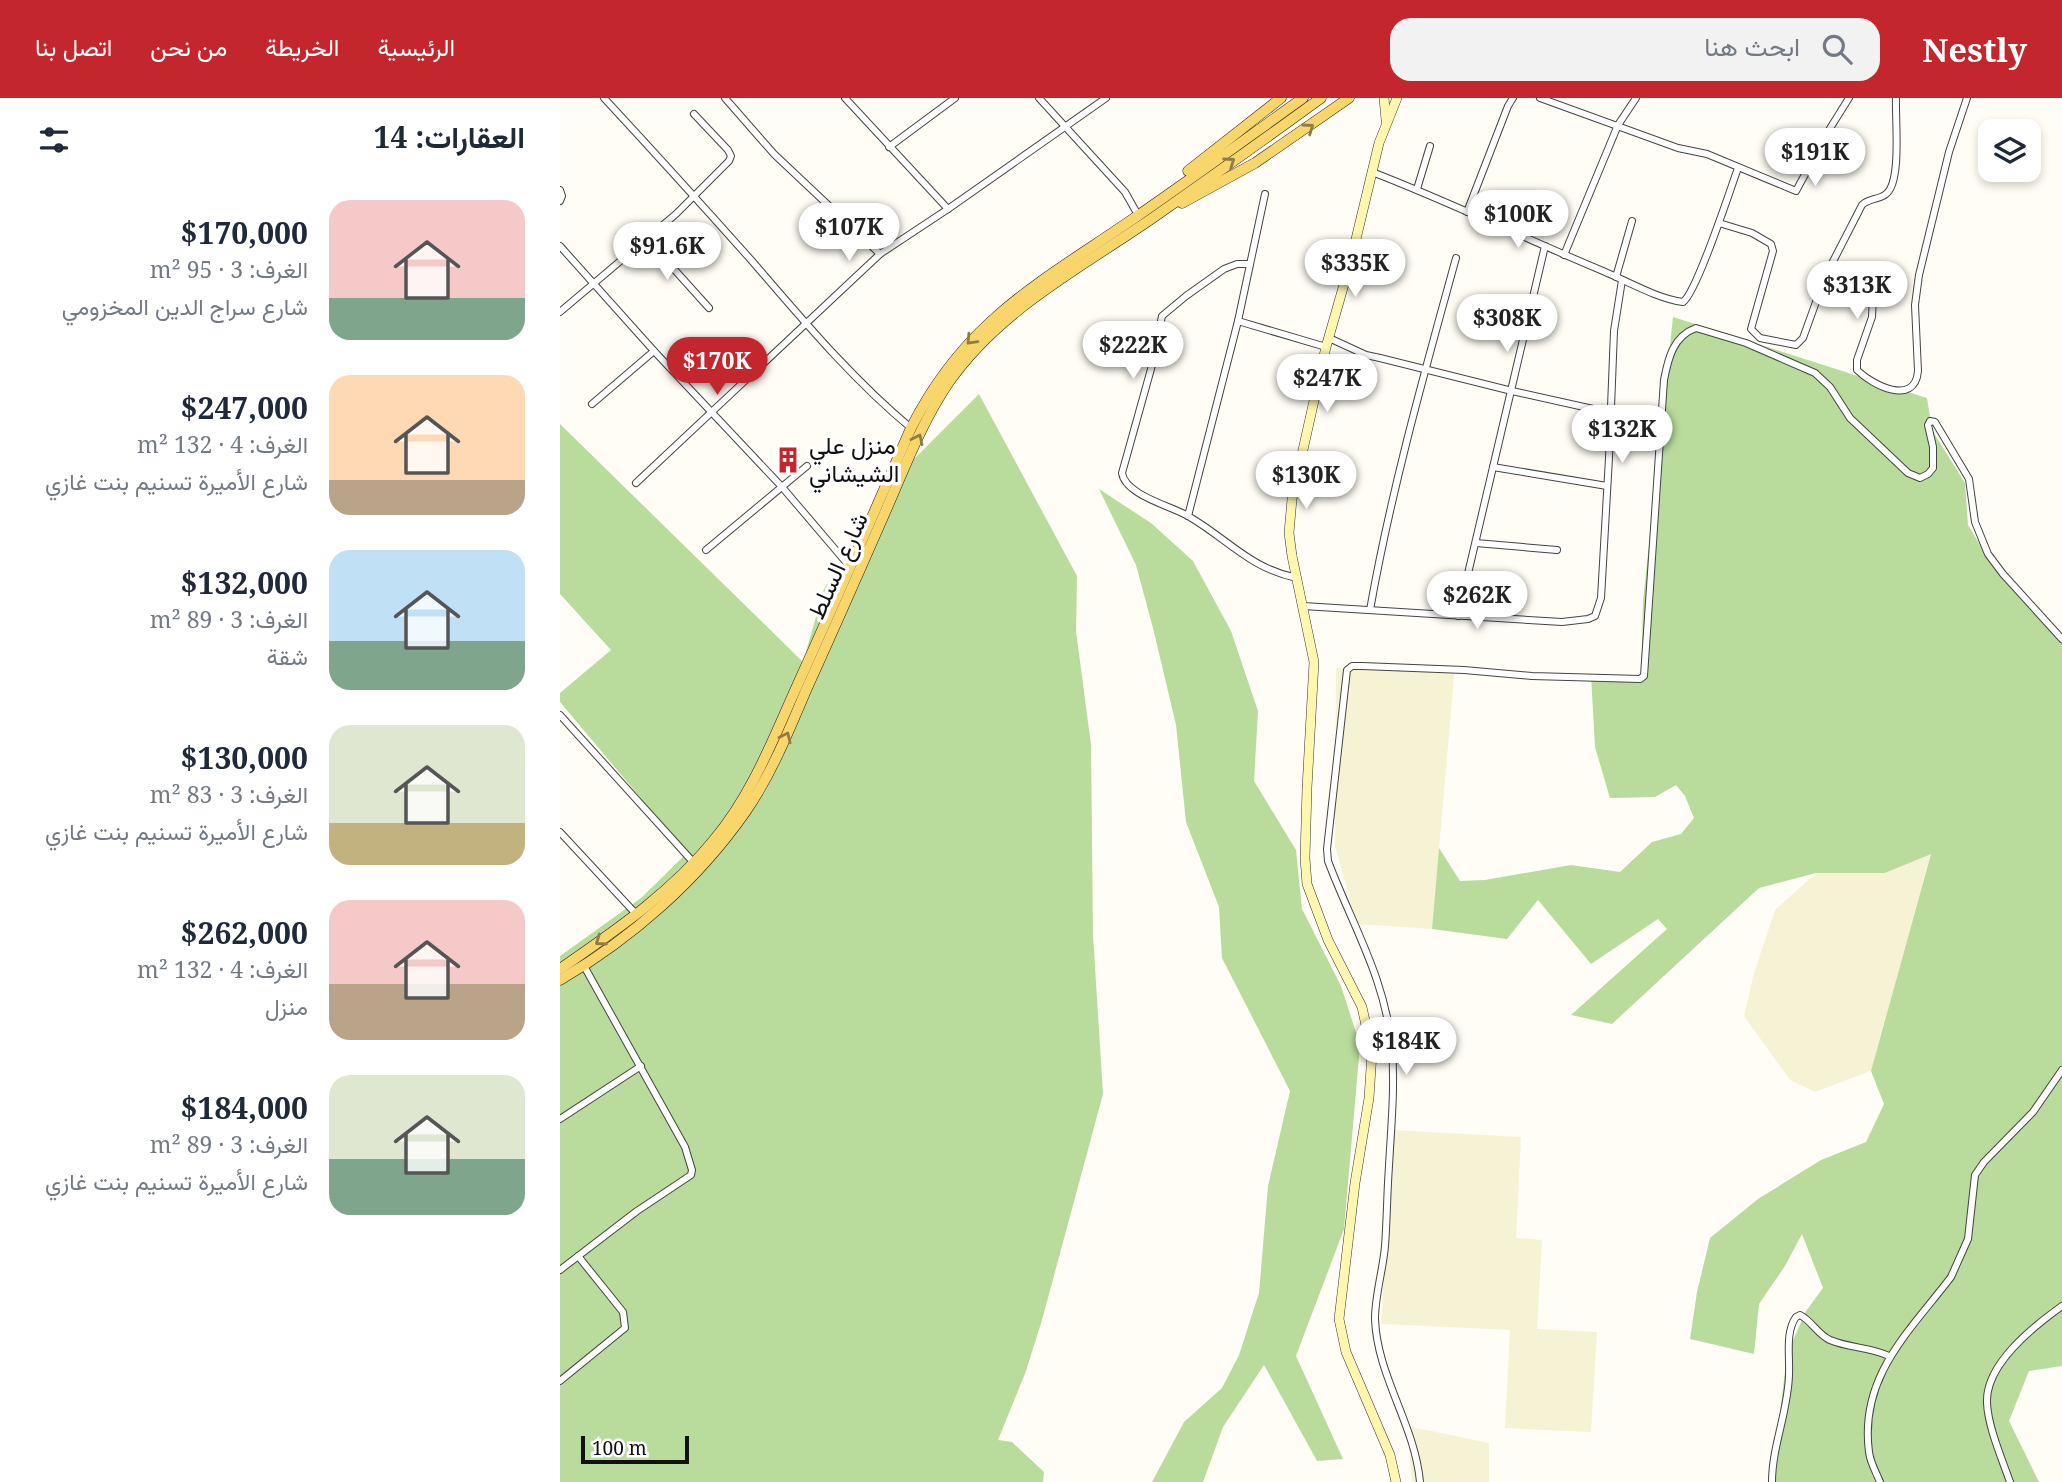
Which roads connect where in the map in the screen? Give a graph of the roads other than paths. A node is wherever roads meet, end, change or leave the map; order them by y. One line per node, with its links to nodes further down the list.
1 (604, 98): 31 (street)
2 (725, 98): 42 (street)
3 (845, 98): 24 (street)
4 (955, 98): 24 (street)
5 (1039, 98): 21 (street)
6 (1106, 98): 21 (street)
7 (1281, 98): 29 (main road)
8 (1303, 98): 29 (main road, شارع السلط)
9 (1321, 98): 34 (main road, شارع السلط, one-way to 9)
10 (1349, 98): 34 (main road, one-way to 10)
11 (1384, 98): 22 (main road)
12 (1397, 98): 22 (main road)
13 (1513, 98): 35 (street)
14 (1540, 98): 20 (street)
15 (1636, 98): 20 (street)
16 (1849, 98): 25 (street)
17 (1896, 98): 46 (street)
18 (1967, 98): 46 (street)
19 (694, 114): 31 (street)
20 (1618, 125): 25 (street); 43 (street)
21 (1066, 126): 33 (street); 36 (street)
22 (1386, 126): 26 (main road)
23 (1430, 146): 27 (street)
24 (889, 147): 33 (street)
25 (1738, 168): 38 (street)
26 (1372, 172): 27 (street); 53 (main road)
27 (1417, 189): 35 (street)
28 (560, 190): 32 (street)
29 (1167, 193): 36 (main road, شارع السلط)
30 (1265, 194): 45 (street)
31 (695, 197): 39 (street); 52 (street)
32 (560, 201)
33 (948, 209): 42 (street)
34 (1165, 210): 80 (main road, شارع السلط, one-way to 34)
35 (1467, 212): 41 (street)
36 (1138, 215): 60 (main road, شارع السلط, one-way to 60)
37 (1632, 222): 47 (street)
38 (1719, 223): 46 (street); 47 (street)
39 (646, 239): 48 (street); 49 (street)
40 (560, 246): 48 (street)
41 (1545, 247): 43 (street); 56 (street)
42 (880, 254): 52 (street)
43 (1564, 255): 47 (street)
44 (1456, 258): 55 (street)
45 (1249, 264): 51 (street); 66 (street)
46 (1831, 266)
47 (1619, 278): 59 (street)
48 (593, 282): 50 (street); 54 (street)
49 (709, 308)
50 (560, 312)
51 (1238, 321): 53 (street); 66 (street)
52 (805, 323): 58 (street); 60 (street)
53 (1327, 342): 55 (street); 71 (main road)
54 (654, 351): 57 (street); 58 (street)
55 (1425, 370): 56 (street); 73 (street)
56 (1512, 391): 59 (street); 62 (street)
57 (592, 404)
58 (712, 412): 63 (street); 65 (street)
59 (1611, 412): 64 (street)
60 (911, 428): 70 (main road, شارع السلط)
61 (807, 466): 65 (street)
62 (1493, 467): 64 (street); 67 (street)
63 (636, 483)
64 (1607, 486): 74 (street)
65 (782, 487): 68 (street); 70 (street)
66 (1188, 516): 71 (street)
67 (1476, 543): 69 (street); 74 (street)
68 (706, 550)
69 (1557, 550)
70 (851, 568): 78 (main road, شارع السلط)
71 (1297, 578): 72 (main road)
72 (1303, 606): 73 (street); 91 (main road)
73 (1370, 610): 74 (street)
74 (1458, 617)
75 (2062, 639): 92 (street)
76 (560, 715): 78 (street)
77 (560, 832): 79 (street)
78 (694, 863): 79 (main road, شارع السلط)
79 (637, 915): 81 (main road, شارع السلط, one-way to 81)
80 (584, 966): 82 (main road, شارع السلط); 83 (street)
81 (560, 968)
82 (560, 980)
83 (641, 1066): 85 (street); 86 (street)
84 (2062, 1070): 89 (street)
85 (560, 1119)
86 (578, 1256): 87 (street); 90 (street)
87 (560, 1270)
88 (2062, 1306): 95 (street)
89 (1889, 1356): 93 (street); 94 (street)
90 (560, 1381)
91 (1395, 1482)
92 (1420, 1482)
93 (1772, 1482)
94 (1880, 1482)
95 (2010, 1482)

